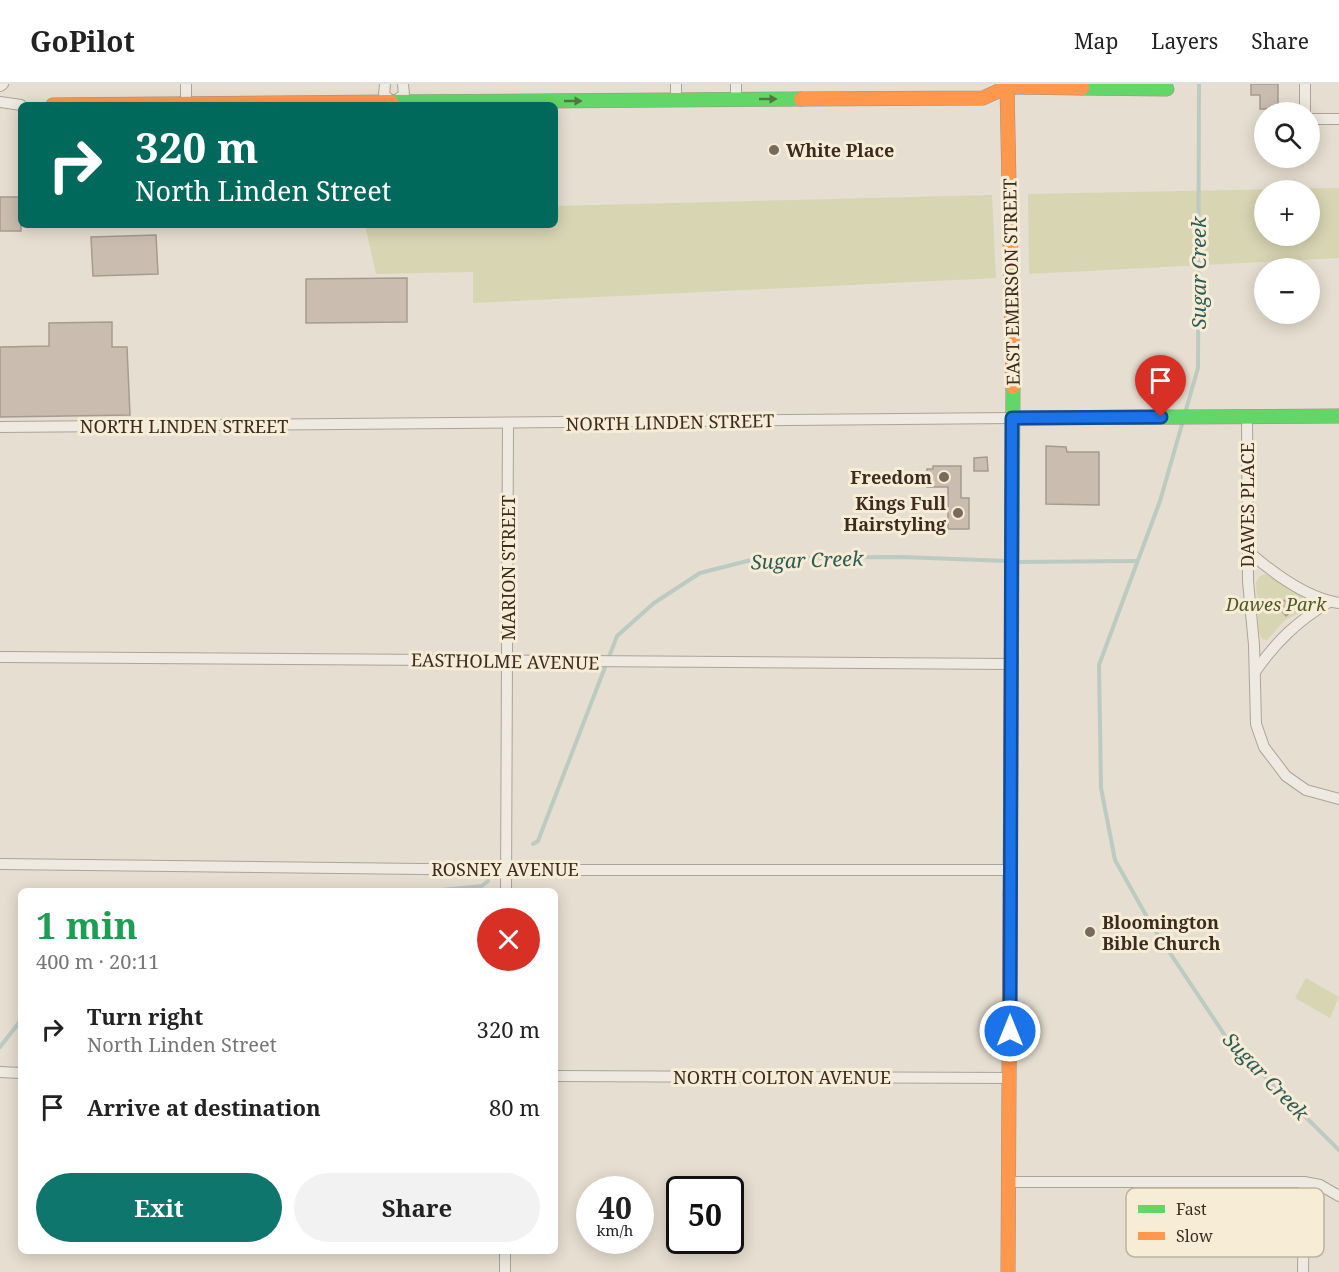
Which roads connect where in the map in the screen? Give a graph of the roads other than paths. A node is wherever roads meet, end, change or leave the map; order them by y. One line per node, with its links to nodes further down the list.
1 (186, 84): 12 (street)
2 (385, 84): 13 (street)
3 (404, 84): 13 (street)
4 (676, 84): 10 (street)
5 (736, 84): 9 (street)
6 (1305, 84): 14 (street)
7 (1005, 85): 8 (main road); 9 (main road, one-way to 7); 20 (main road, EAST EMERSON STREET)
8 (1167, 89)
9 (736, 99): 10 (main road)
10 (676, 100): 13 (main road, one-way to 10)
11 (0, 102): 15 (street)
12 (186, 102)
13 (393, 102)
14 (1305, 102)
15 (18, 105)
16 (1320, 119): 17 (street)
17 (1339, 120)
18 (1339, 416): 19 (main road, NORTH LINDEN STREET)
19 (1247, 417): 20 (main road, NORTH LINDEN STREET); 23 (street, DAWES PLACE)
20 (1012, 418): 21 (street, NORTH LINDEN STREET); 27 (main road, EAST EMERSON STREET)
21 (508, 424): 22 (street, NORTH LINDEN STREET); 26 (street, MARION STREET)
22 (0, 427)
23 (1248, 552): 24 (street); 28 (street, DAWES PLACE)
24 (1334, 602): 28 (street)
25 (0, 657): 26 (street, EASTHOLME AVENUE)
26 (508, 661): 27 (street, EASTHOLME AVENUE); 31 (street, MARION STREET)
27 (1010, 664): 32 (main road, EAST EMERSON STREET)
28 (1255, 672): 29 (street, DAWES PLACE)
29 (1339, 799)
30 (0, 864): 31 (street, ROSNEY AVENUE)
31 (507, 870): 32 (street, ROSNEY AVENUE); 33 (street, MARION STREET)
32 (1009, 870): 37 (main road, EAST EMERSON STREET)
33 (506, 888)
34 (0, 1072): 35 (street)
35 (18, 1073)
36 (558, 1076): 37 (street, NORTH COLTON AVENUE)
37 (1010, 1078): 38 (main road, EAST EMERSON STREET)
38 (1008, 1182): 39 (street); 45 (main road, EAST EMERSON STREET)
39 (1304, 1182): 40 (street); 41 (street)
40 (1304, 1188)
41 (1339, 1196)
42 (506, 1254): 44 (street)
43 (1303, 1257): 46 (street)
44 (505, 1272)
45 (1008, 1272)
46 (1303, 1272)

